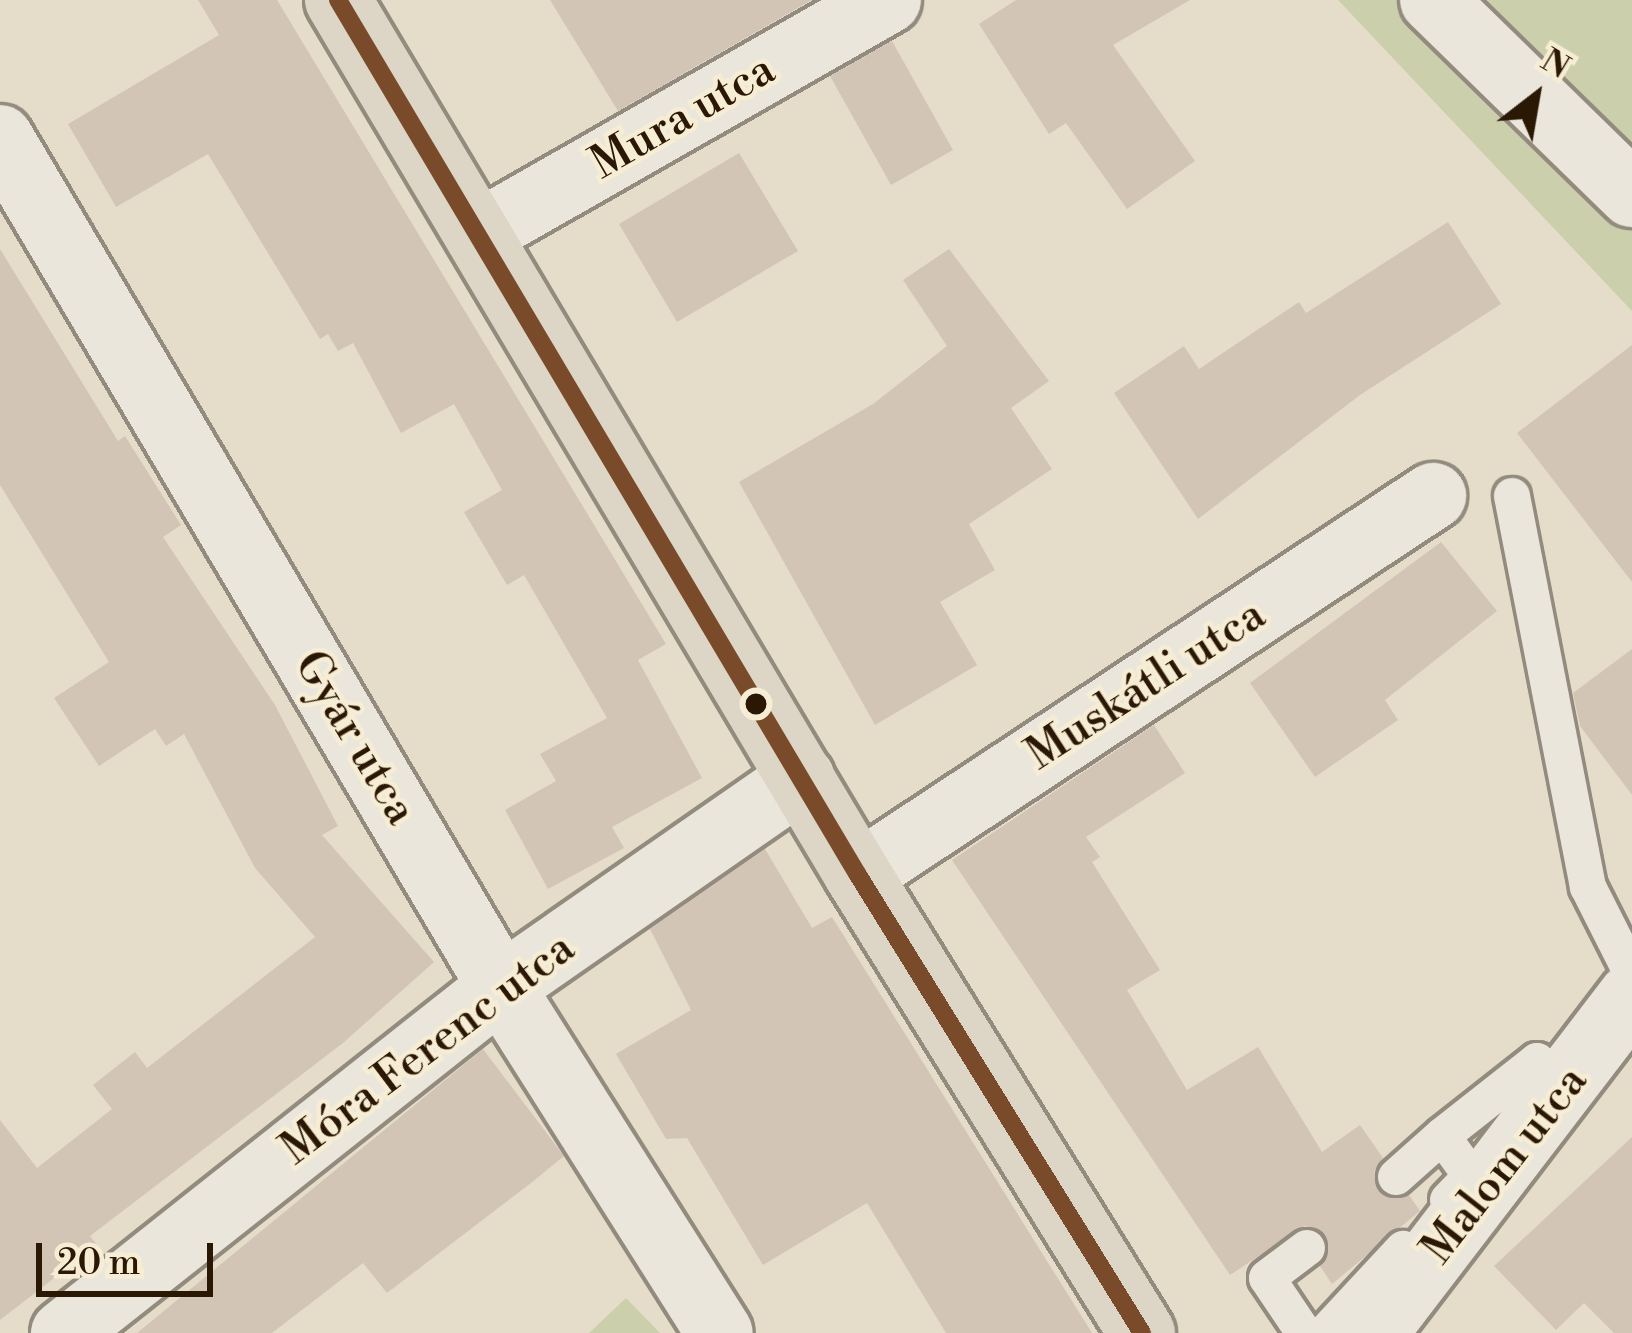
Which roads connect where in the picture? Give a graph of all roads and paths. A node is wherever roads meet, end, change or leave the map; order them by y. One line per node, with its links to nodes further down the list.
1 (338, 0): 6 (main road)
2 (888, 0): 6 (street, Mura utca)
3 (1433, 0): 5 (street)
4 (0, 138): 12 (street, Gyár utca)
5 (1632, 194)
6 (478, 234): 9 (main road)
7 (1433, 496): 10 (street, Muskátli utca)
8 (1512, 496): 11 (lane)
9 (802, 778): 10 (main road); 12 (street, Móra Ferenc utca)
10 (858, 874): 20 (main road)
11 (1632, 974)
12 (501, 987): 18 (street, Móra Ferenc utca); 19 (street, Gyár utca)
13 (1632, 995): 14 (street, Malom utca)
14 (1556, 1104): 15 (lane); 23 (street, Malom utca)
15 (1442, 1136): 16 (lane); 22 (lane)
16 (1396, 1177)
17 (1307, 1248): 21 (lane)
18 (64, 1333)
19 (720, 1333)
20 (1142, 1333)
21 (1304, 1333)
22 (1325, 1333)
23 (1374, 1333)

